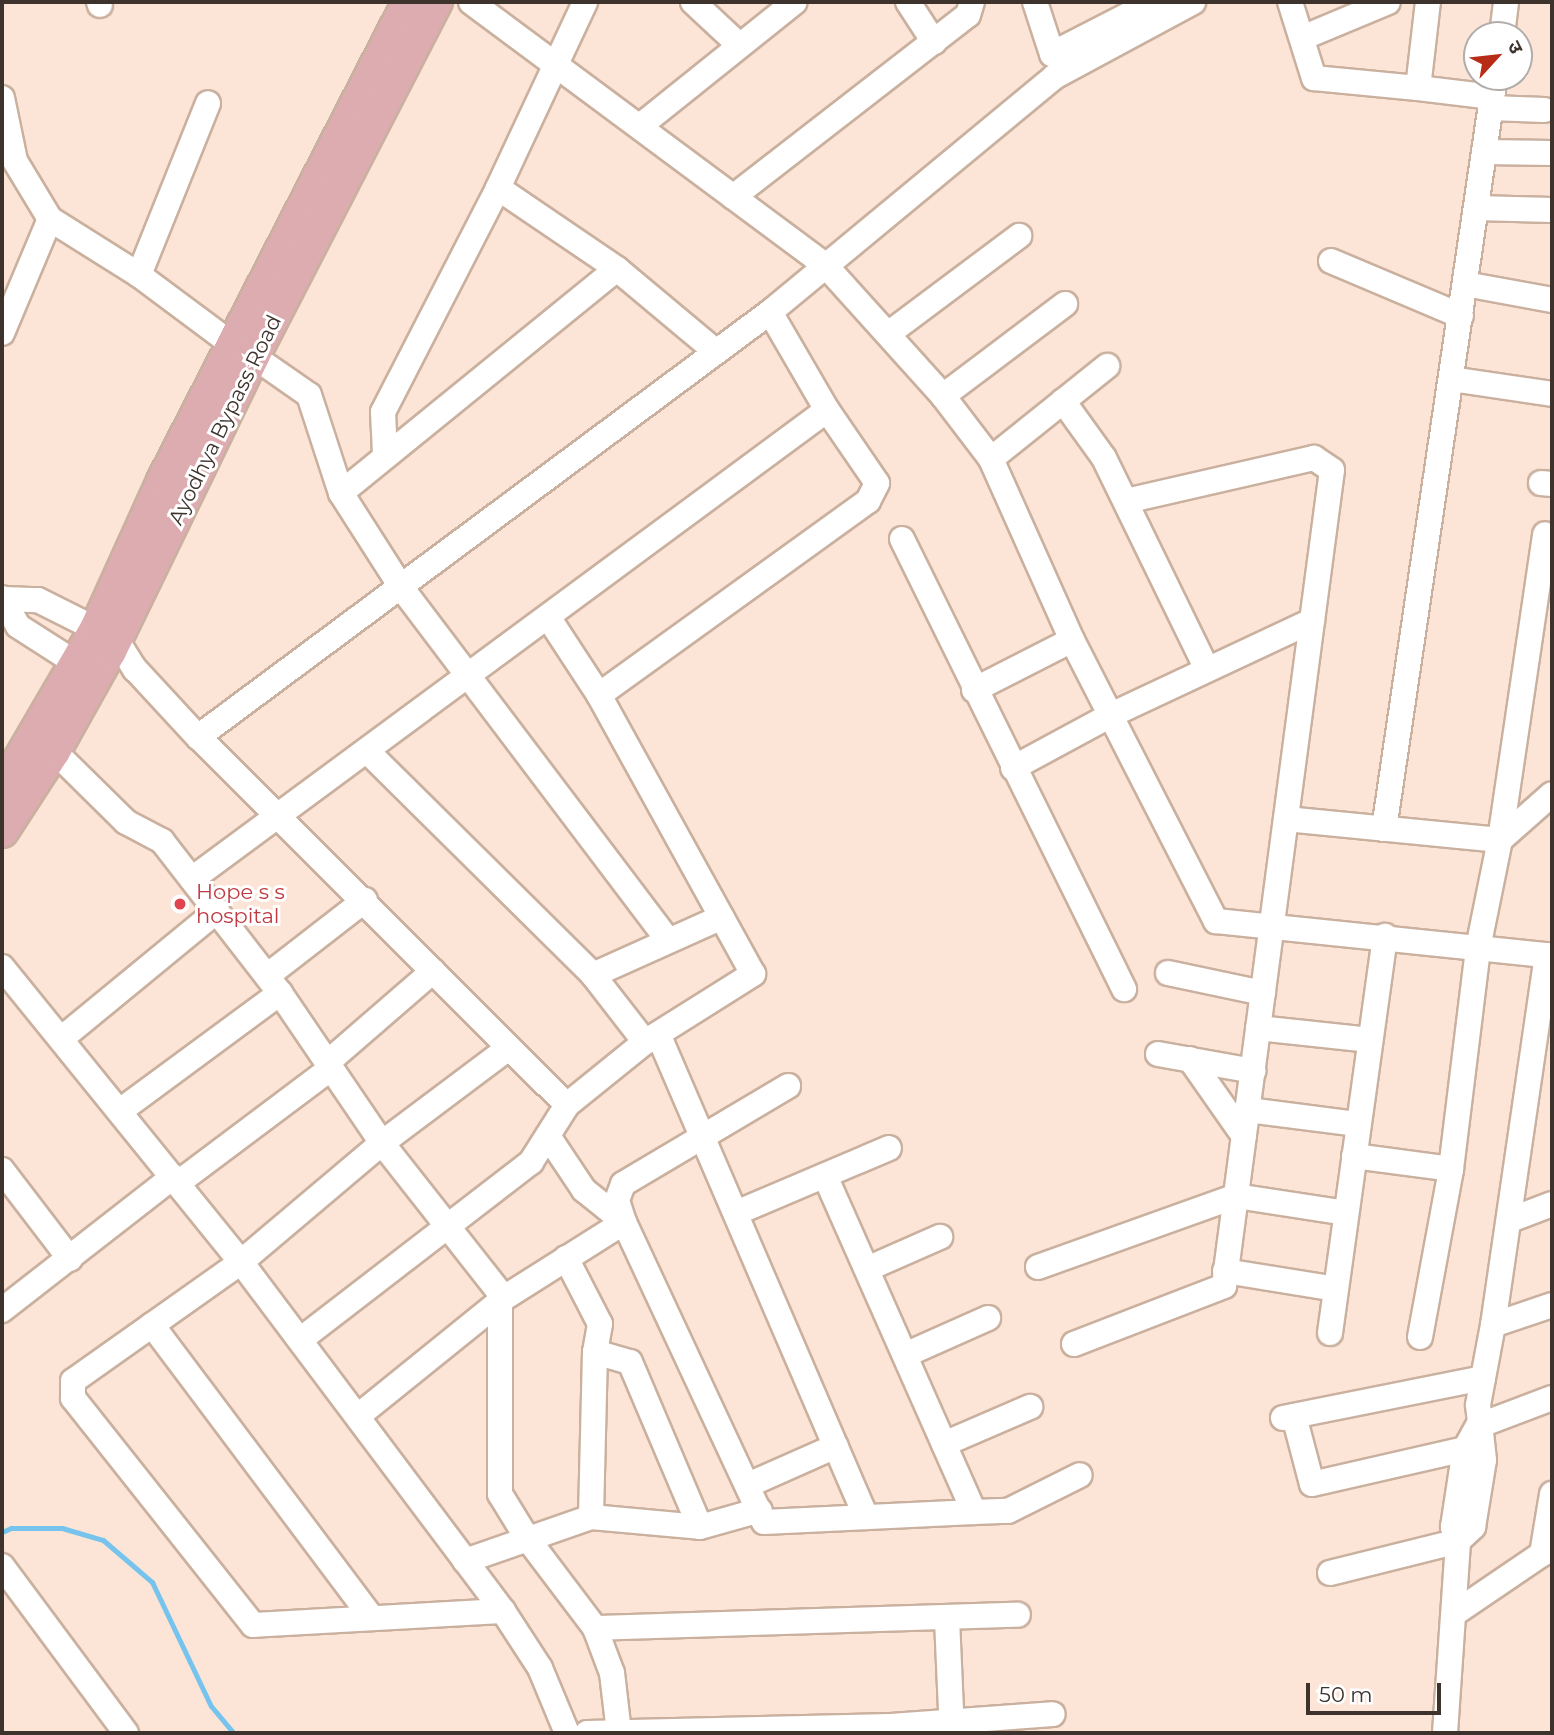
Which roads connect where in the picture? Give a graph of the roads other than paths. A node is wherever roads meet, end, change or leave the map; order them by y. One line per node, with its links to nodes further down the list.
1 (409, 2): 46 (main road, Ayodhya Bypass Road)
2 (436, 2): 46 (main road, Ayodhya Bypass Road)
3 (471, 2): 20 (street)
4 (585, 2): 20 (street)
5 (693, 2): 19 (street)
6 (795, 2): 19 (street)
7 (908, 2): 18 (street)
8 (972, 2): 18 (street)
9 (1035, 2): 10 (street)
10 (1153, 2)
11 (1193, 2): 36 (street)
12 (1290, 2): 17 (street)
13 (1388, 2): 17 (street)
14 (1428, 2): 21 (street)
15 (1506, 2): 16 (street)
16 (1504, 21)
17 (1301, 38): 21 (street)
18 (934, 42): 30 (street)
19 (738, 44): 26 (street)
20 (559, 64): 26 (street); 29 (street)
21 (1418, 88): 22 (street)
22 (1493, 94): 24 (street); 27 (street)
23 (208, 103): 38 (street)
24 (1544, 110)
25 (3, 117): 33 (street)
26 (640, 126): 30 (street)
27 (1484, 152): 28 (street); 31 (street)
28 (1552, 153)
29 (498, 188): 37 (street); 54 (street)
30 (733, 197): 36 (street)
31 (1476, 208): 32 (street); 39 (street)
32 (1552, 210)
33 (50, 219): 38 (street); 44 (street)
34 (1019, 236): 45 (street)
35 (1331, 261): 43 (street)
36 (826, 266): 42 (street); 45 (street)
37 (617, 269): 47 (street); 54 (street)
38 (139, 275): 46 (street)
39 (1465, 284): 40 (street); 43 (street)
40 (1552, 300)
41 (1065, 304): 51 (street)
42 (770, 312): 47 (street); 53 (street)
43 (1461, 316): 49 (street)
44 (2, 333)
45 (888, 334): 51 (street)
46 (243, 350): 56 (street); 64 (main road, Ayodhya Bypass Road)
47 (715, 351): 60 (street)
48 (1107, 366): 52 (street)
49 (1451, 379): 50 (street); 81 (street)
50 (1552, 394)
51 (943, 396): 55 (street)
52 (1063, 401): 55 (street); 57 (street)
53 (827, 410): 62 (street); 71 (street)
54 (385, 454): 56 (street)
55 (991, 459): 65 (street)
56 (341, 493): 60 (street)
57 (1126, 501): 63 (street); 67 (street)
58 (1545, 534): 83 (street)
59 (902, 539): 70 (street)
60 (401, 587): 69 (street); 73 (street)
61 (3, 598): 64 (street); 68 (street)
62 (548, 617): 69 (street); 71 (street)
63 (1312, 621): 67 (street); 80 (street)
64 (106, 634): 66 (street); 68 (main road, Ayodhya Bypass Road)
65 (1072, 640): 70 (street); 72 (street)
66 (135, 669): 68 (street); 73 (street)
67 (1207, 669): 72 (street)
68 (85, 670): 74 (main road, Ayodhya Bypass Road); 77 (main road, Ayodhya Bypass Road)
69 (466, 678): 75 (street); 90 (street)
70 (974, 690): 76 (street)
71 (599, 695): 87 (street)
72 (1111, 715): 76 (street); 88 (street)
73 (198, 737): 79 (street)
74 (54, 751): 82 (main road, Ayodhya Bypass Road); 84 (street)
75 (368, 752): 79 (street); 96 (street)
76 (1013, 768): 98 (street)
77 (2, 790)
78 (1552, 794): 83 (street)
79 (277, 818): 84 (street); 85 (street)
80 (1286, 819): 81 (street); 88 (street)
81 (1384, 829): 83 (street)
82 (2, 831)
83 (1500, 840): 91 (street)
84 (192, 879): 86 (street)
85 (365, 900): 94 (street); 97 (street)
86 (217, 911): 97 (street); 103 (street)
87 (722, 917): 90 (street); 102 (street)
88 (1272, 925): 89 (street); 99 (street)
89 (1385, 936): 91 (street); 104 (street)
90 (668, 940): 96 (street)
91 (1478, 948): 92 (street); 122 (street)
92 (1550, 955): 100 (street)
93 (2, 967): 103 (street)
94 (433, 971): 105 (street); 109 (street)
95 (1168, 974): 99 (street)
96 (593, 975): 102 (street)
97 (274, 984): 109 (street); 114 (street)
98 (1124, 989)
99 (1263, 993): 101 (street)
100 (1540, 1027): 106 (street); 131 (street)
101 (1258, 1028): 104 (street); 110 (street)
102 (652, 1038): 112 (street); 118 (street)
103 (61, 1039): 114 (street)
104 (1370, 1040): 115 (street)
105 (507, 1049): 112 (street); 119 (street)
106 (1552, 1050)
107 (1158, 1054): 108 (street)
108 (1190, 1059): 110 (street); 117 (street)
109 (329, 1065): 119 (street); 125 (street)
110 (1253, 1071): 113 (street)
111 (788, 1086): 118 (street)
112 (567, 1105): 116 (street)
113 (1248, 1110): 115 (street); 117 (street)
114 (120, 1111): 125 (street)
115 (1358, 1124): 121 (street)
116 (548, 1136): 130 (street); 132 (street)
117 (1244, 1136): 126 (street)
118 (703, 1138): 128 (street); 130 (street)
119 (382, 1143): 132 (street); 136 (street)
120 (889, 1148): 124 (street)
121 (1354, 1156): 122 (street); 129 (street)
122 (1451, 1169): 148 (street)
123 (2, 1170): 135 (street)
124 (825, 1175): 128 (street); 138 (street)
125 (176, 1180): 135 (street); 136 (street)
126 (1236, 1196): 129 (street); 137 (street); 139 (street)
127 (1552, 1204): 131 (street)
128 (736, 1213): 159 (street)
129 (1346, 1213): 140 (street)
130 (618, 1216): 134 (street); 162 (street)
131 (1510, 1220): 146 (street)
132 (447, 1224): 141 (street); 149 (street)
133 (940, 1237): 138 (street)
134 (566, 1258): 141 (street); 151 (street)
135 (70, 1259): 143 (street)
136 (241, 1262): 145 (street); 149 (street)
137 (1038, 1267)
138 (867, 1269): 152 (street)
139 (1225, 1271): 140 (street); 150 (street)
140 (1336, 1289): 147 (street)
141 (502, 1301): 156 (street); 169 (street)
142 (1552, 1305): 146 (street)
143 (2, 1310)
144 (988, 1318): 152 (street)
145 (152, 1325): 178 (street); 178 (street)
146 (1493, 1325): 153 (street)
147 (1330, 1333)
148 (1420, 1337)
149 (300, 1340): 156 (street)
150 (1074, 1344)
151 (595, 1352): 166 (street); 168 (street)
152 (905, 1355): 158 (street)
153 (1483, 1378): 157 (street); 160 (street)
154 (1552, 1398): 157 (street)
155 (1030, 1407): 158 (street)
156 (358, 1416): 172 (street)
157 (1478, 1426): 160 (street); 170 (street)
158 (944, 1444): 165 (street)
159 (835, 1446): 162 (street); 167 (street)
160 (1465, 1449): 170 (street)
161 (1080, 1475): 165 (street)
162 (748, 1485): 164 (street)
163 (1552, 1494): 171 (street)
164 (760, 1510): 167 (street); 168 (street)
165 (974, 1511): 167 (street)
166 (591, 1517): 168 (street); 169 (street)
167 (866, 1517)
168 (700, 1527)
169 (527, 1538): 172 (street); 180 (street)
170 (1458, 1541): 173 (street); 176 (street)
171 (1547, 1550): 176 (street)
172 (465, 1561): 175 (street)
173 (1331, 1573)
174 (7, 1582): 186 (street)
175 (503, 1611): 178 (street); 187 (street)
176 (1455, 1613): 189 (street)
177 (1018, 1615): 179 (street)
178 (372, 1618)
179 (947, 1619): 180 (street); 182 (street)
180 (595, 1628): 185 (street)
181 (1053, 1714): 182 (street)
182 (952, 1728): 183 (street)
183 (891, 1729): 184 (street)
184 (796, 1730): 185 (street)
185 (618, 1732): 188 (street)
186 (126, 1733)
187 (567, 1733)
188 (587, 1733)
189 (1446, 1733)

